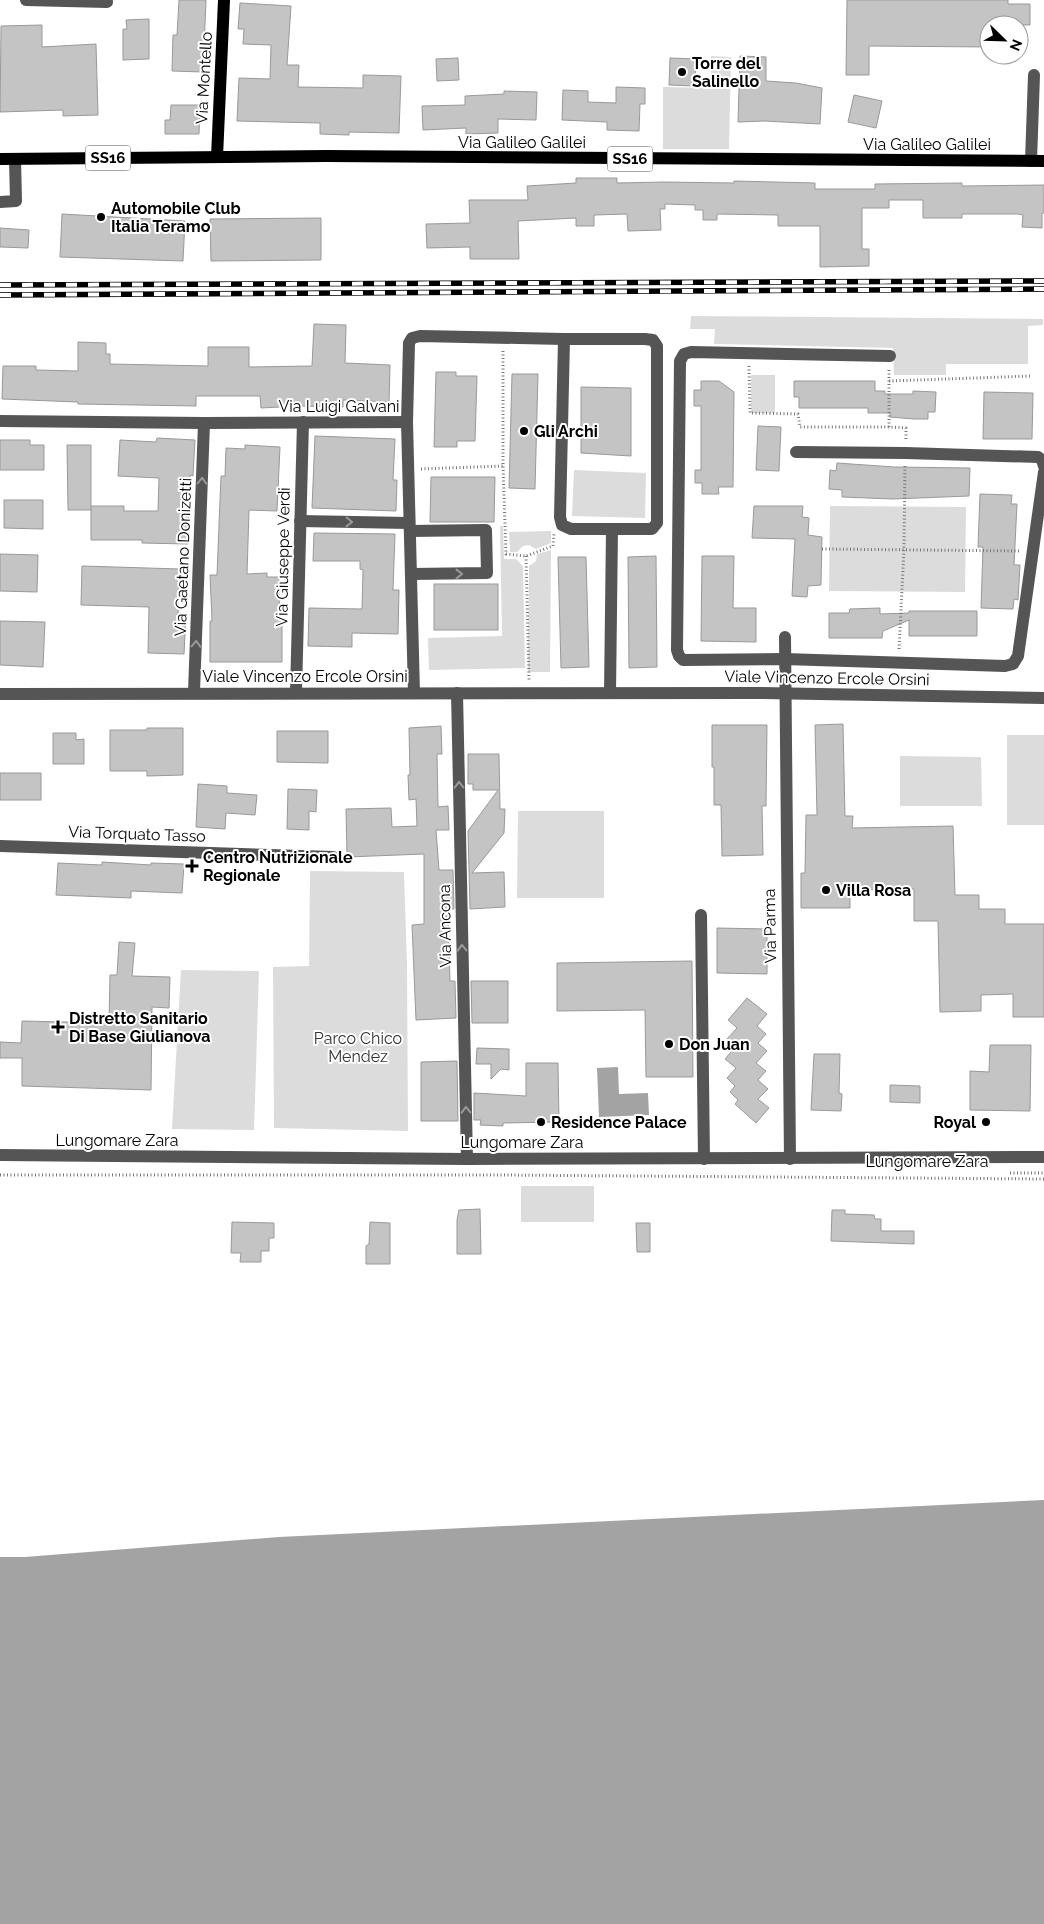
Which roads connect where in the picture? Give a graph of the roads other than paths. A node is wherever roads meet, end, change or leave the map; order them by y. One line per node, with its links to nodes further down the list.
1 (26, 0): 3 (street)
2 (224, 0): 5 (main road, Via Montello)
3 (107, 2)
4 (1034, 75): 8 (street)
5 (217, 157): 7 (main road, Via Galileo Galilei / SS16); 8 (main road, Via Galileo Galilei / SS16)
6 (0, 159): 7 (main road, Via Galileo Galilei / SS16)
7 (15, 159): 10 (street)
8 (1031, 161): 9 (main road, Via Galileo Galilei / SS16)
9 (1044, 161)
10 (0, 202)
11 (564, 339): 16 (street); 22 (street); 22 (street)
12 (890, 356): 25 (street)
13 (0, 420): 14 (street, Via Luigi Galvani)
14 (204, 422): 15 (street, Via Luigi Galvani); 26 (street, Via Gaetano Donizetti, one-way to 14)
15 (303, 422): 16 (street, Via Luigi Galvani); 20 (street, Via Giuseppe Verdi)
16 (407, 422): 21 (street, Via Luigi Galvani)
17 (796, 452): 18 (street)
18 (1044, 466)
19 (1044, 472): 25 (street)
20 (300, 521): 21 (street, one-way to 21); 27 (street, Via Giuseppe Verdi)
21 (410, 527): 23 (street, Via Luigi Galvani); 23 (street, one-way to 21)
22 (612, 529): 30 (street)
23 (410, 574): 28 (street, Via Luigi Galvani)
24 (785, 637): 25 (street, Via Parma)
25 (784, 659): 31 (street, Via Parma)
26 (194, 692): 27 (street, Viale Vincenzo Ercole Orsini); 32 (street, Viale Vincenzo Ercole Orsini)
27 (296, 692): 28 (street, Viale Vincenzo Ercole Orsini)
28 (414, 693): 29 (street, Viale Vincenzo Ercole Orsini)
29 (457, 693): 30 (street, Viale Vincenzo Ercole Orsini); 40 (street, Via Ancona, one-way to 29)
30 (610, 693): 31 (street, Viale Vincenzo Ercole Orsini)
31 (784, 693): 33 (street, Viale Vincenzo Ercole Orsini); 39 (street, Via Parma)
32 (0, 694)
33 (1044, 698)
34 (0, 846): 35 (street, Via Torquato Tasso)
35 (333, 857)
36 (701, 915): 41 (street)
37 (0, 1155): 40 (street, Lungomare Zara)
38 (1044, 1157): 39 (street, Lungomare Zara)
39 (790, 1158): 41 (street, Lungomare Zara)
40 (467, 1159): 41 (street, Lungomare Zara)
41 (704, 1159)

